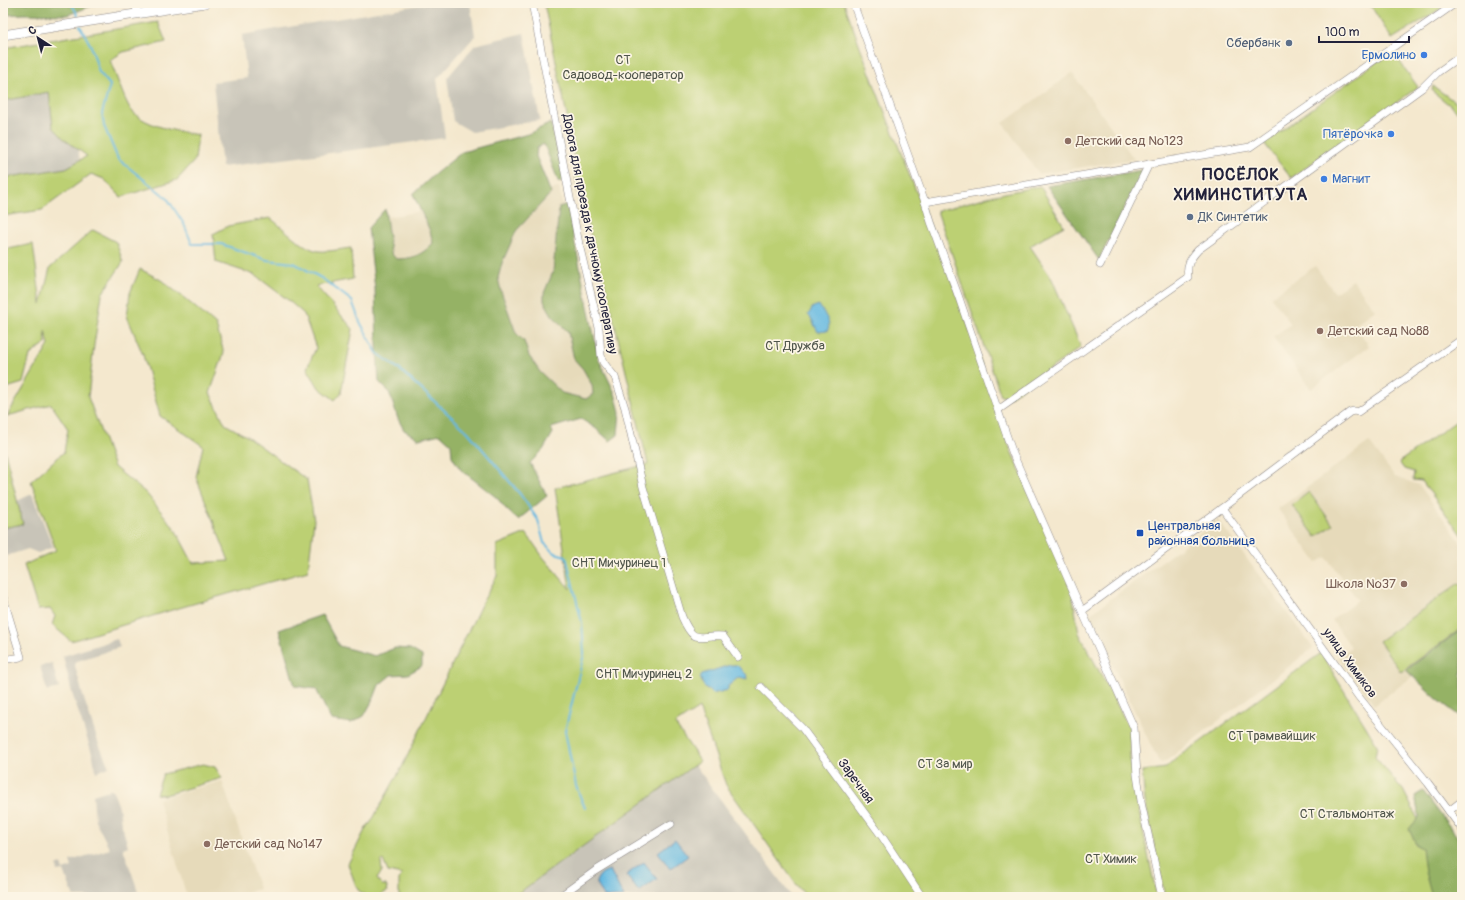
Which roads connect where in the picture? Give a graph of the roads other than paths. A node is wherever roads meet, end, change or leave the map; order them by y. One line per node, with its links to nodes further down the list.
1 (135, 3): 6 (street)
2 (205, 3): 6 (main road)
3 (532, 3): 18 (street, Дорога для проезда к дачному кооперативу)
4 (853, 3): 11 (street)
5 (1456, 3): 10 (street)
6 (138, 14): 7 (main road)
7 (3, 35)
8 (1462, 49): 9 (street)
9 (1460, 56): 14 (street)
10 (1149, 164): 11 (street); 12 (street)
11 (925, 202): 14 (street)
12 (1100, 265)
13 (1462, 339): 15 (street)
14 (998, 410): 17 (street)
15 (1222, 508): 17 (street); 22 (street, улица Химиков)
16 (3, 597): 19 (street)
17 (1082, 611): 27 (street)
18 (738, 657)
19 (3, 660)
20 (761, 687): 26 (street, Заречная)
21 (1462, 801): 22 (street)
22 (1449, 811): 24 (street, улица Химиков)
23 (671, 824): 25 (street)
24 (1462, 829)
25 (559, 897)
26 (922, 897)
27 (1162, 897)

